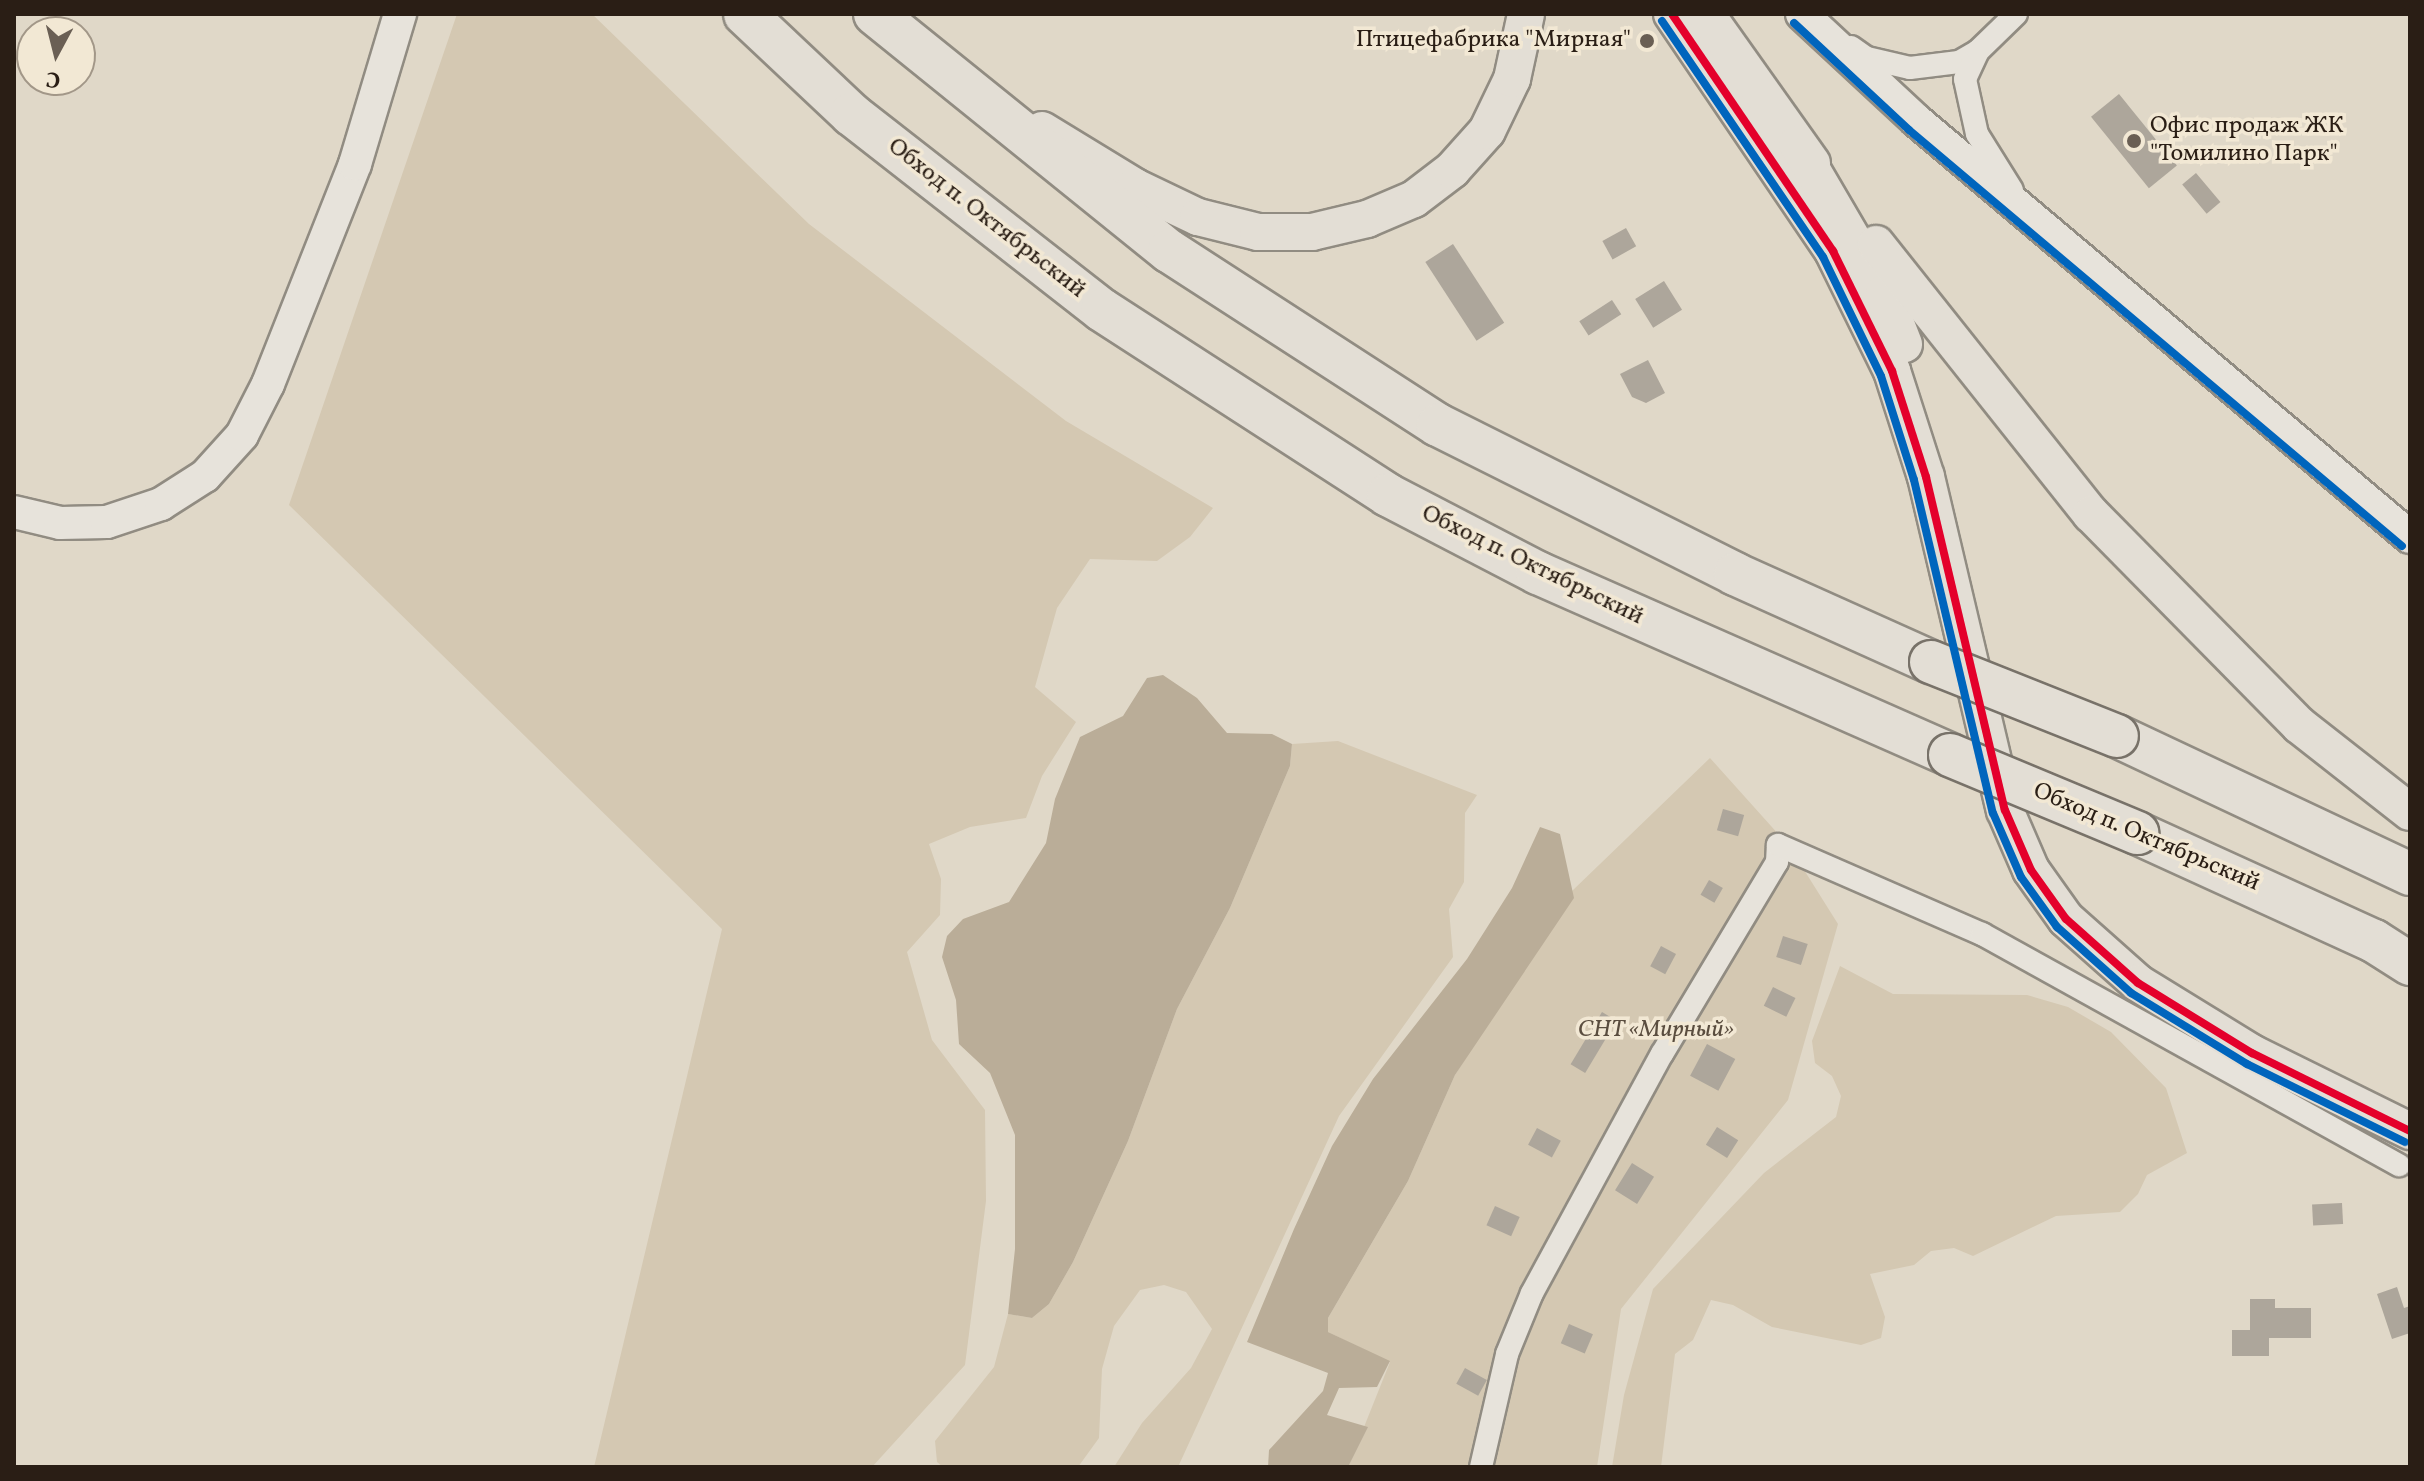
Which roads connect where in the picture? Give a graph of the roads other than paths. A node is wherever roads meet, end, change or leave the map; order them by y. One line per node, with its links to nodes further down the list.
1 (400, 14): 13 (main road)
2 (745, 14): 17 (highway, Обход п. Октябрьский, bridge)
3 (875, 14): 10 (highway)
4 (1526, 14): 10 (main road)
5 (1672, 14): 19 (main road)
6 (2016, 14): 9 (street)
7 (1805, 17): 9 (street); 12 (main road)
8 (1709, 19): 11 (main road)
9 (1978, 51): 12 (street)
10 (928, 61): 16 (highway, bridge)
11 (1797, 144): 15 (main road); 18 (main road)
12 (2026, 212): 14 (main road)
13 (14, 512)
14 (2410, 537)
15 (2410, 812)
16 (2410, 874)
17 (2410, 964)
18 (2410, 1106)
19 (2410, 1131)
20 (2399, 1165): 21 (street)
21 (1481, 1467)

